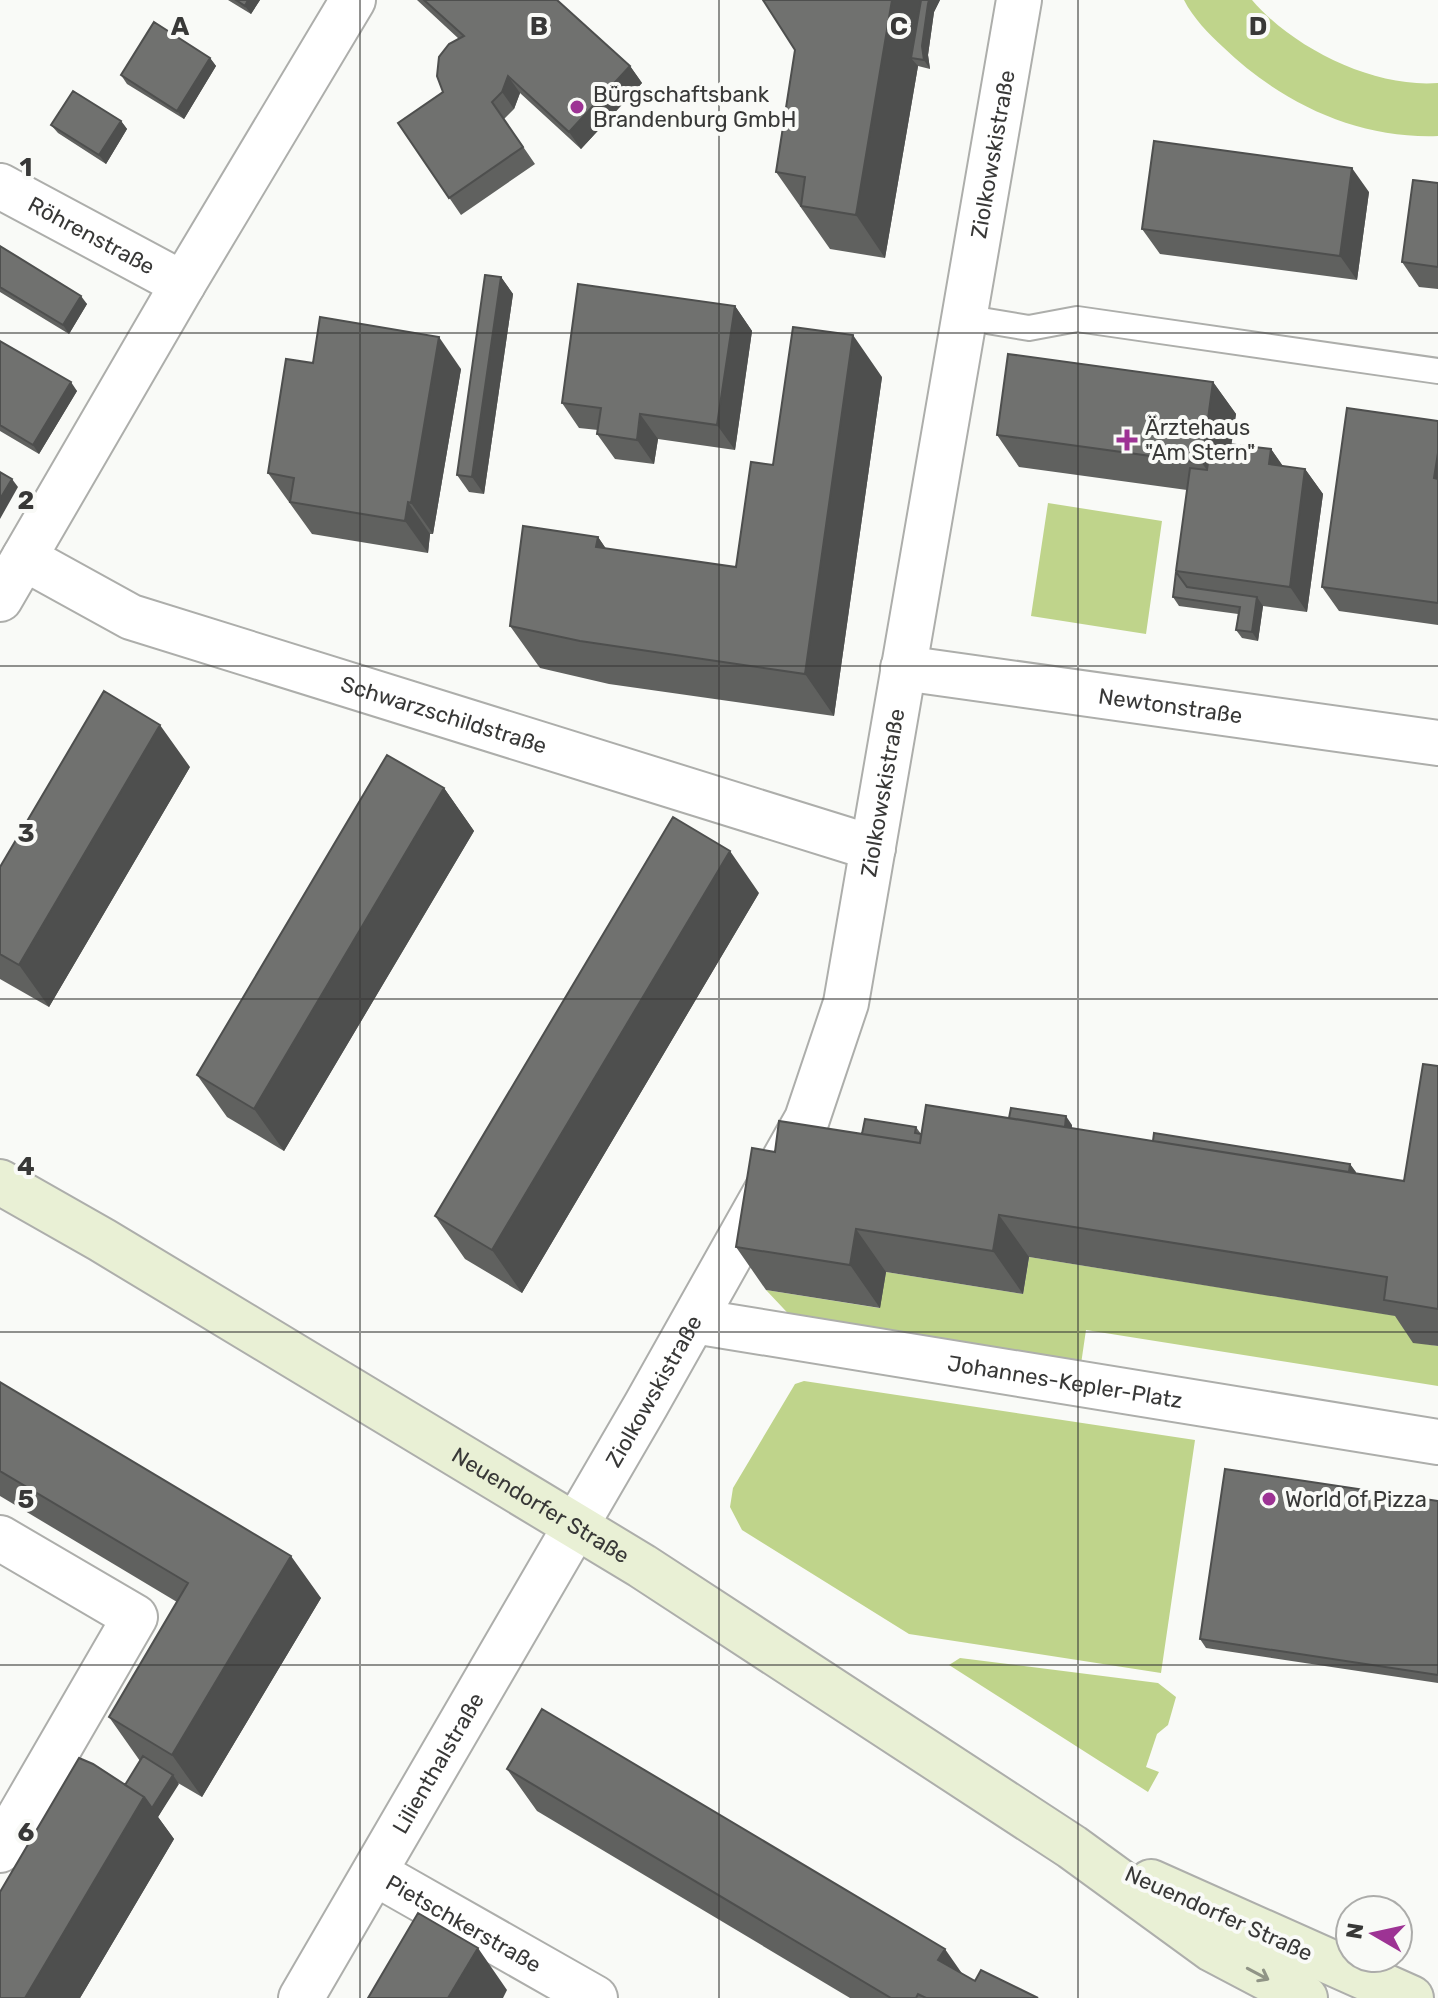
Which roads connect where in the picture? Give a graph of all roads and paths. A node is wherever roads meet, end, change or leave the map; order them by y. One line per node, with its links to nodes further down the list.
1 (353, 0): 4 (street)
2 (1019, 0): 5 (street, Ziolkowskistraße)
3 (0, 186): 4 (street, Röhrenstraße)
4 (183, 284): 7 (street)
5 (963, 317): 6 (lane); 9 (street, Ziolkowskistraße)
6 (1438, 371)
7 (24, 558): 8 (street); 11 (street, Schwarzschildstraße)
8 (0, 599)
9 (903, 668): 10 (street, Newtonstraße); 11 (street, Ziolkowskistraße)
10 (1438, 743)
11 (873, 848): 13 (street, Ziolkowskistraße)
12 (0, 1182): 15 (street, Neuendorfer Straße)
13 (694, 1321): 14 (street, Johannes-Kepler-Platz); 15 (street, Ziolkowskistraße)
14 (1438, 1442)
15 (575, 1526): 17 (street, Neuendorfer Straße); 19 (street, Lilienthalstraße)
16 (0, 1538): 18 (street)
17 (1072, 1847): 22 (street, Neuendorfer Straße, one-way to 22); 23 (street, Neuendorfer Straße)
18 (0, 1850)
19 (375, 1873): 20 (street, Lilienthalstraße); 21 (street, Pietschkerstraße)
20 (301, 1998)
21 (595, 1998)
22 (1305, 1998)
23 (1411, 1998)

